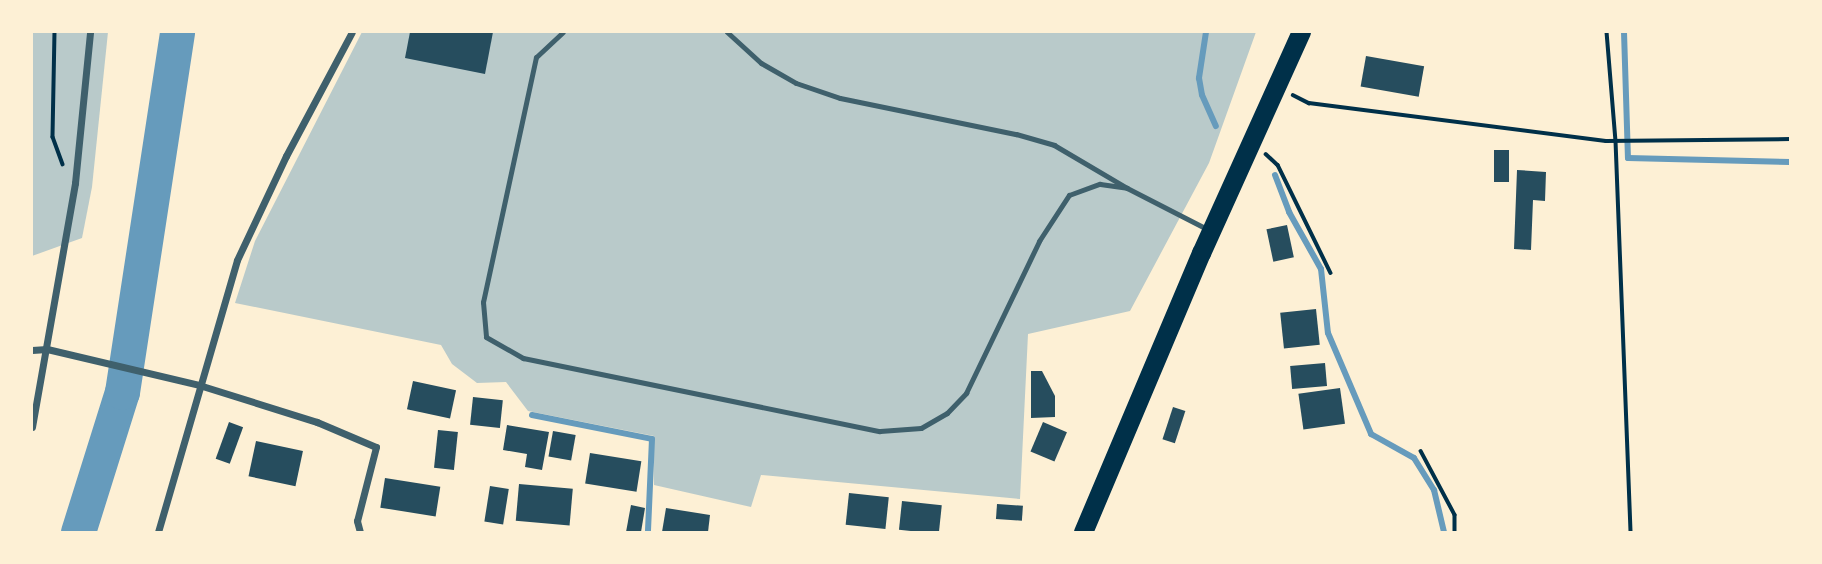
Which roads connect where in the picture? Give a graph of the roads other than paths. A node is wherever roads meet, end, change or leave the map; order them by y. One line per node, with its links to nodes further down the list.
1 (90, 32): 8 (street)
2 (352, 32): 10 (street)
3 (563, 32): 6 (lane)
4 (730, 32): 6 (lane)
5 (1301, 32): 7 (highway)
6 (1127, 188): 7 (lane)
7 (1211, 232): 14 (highway)
8 (47, 349): 9 (street); 10 (street); 11 (street)
9 (32, 350)
10 (199, 385): 12 (street); 13 (street)
11 (32, 427)
12 (158, 533)
13 (360, 533)
14 (1083, 533)

